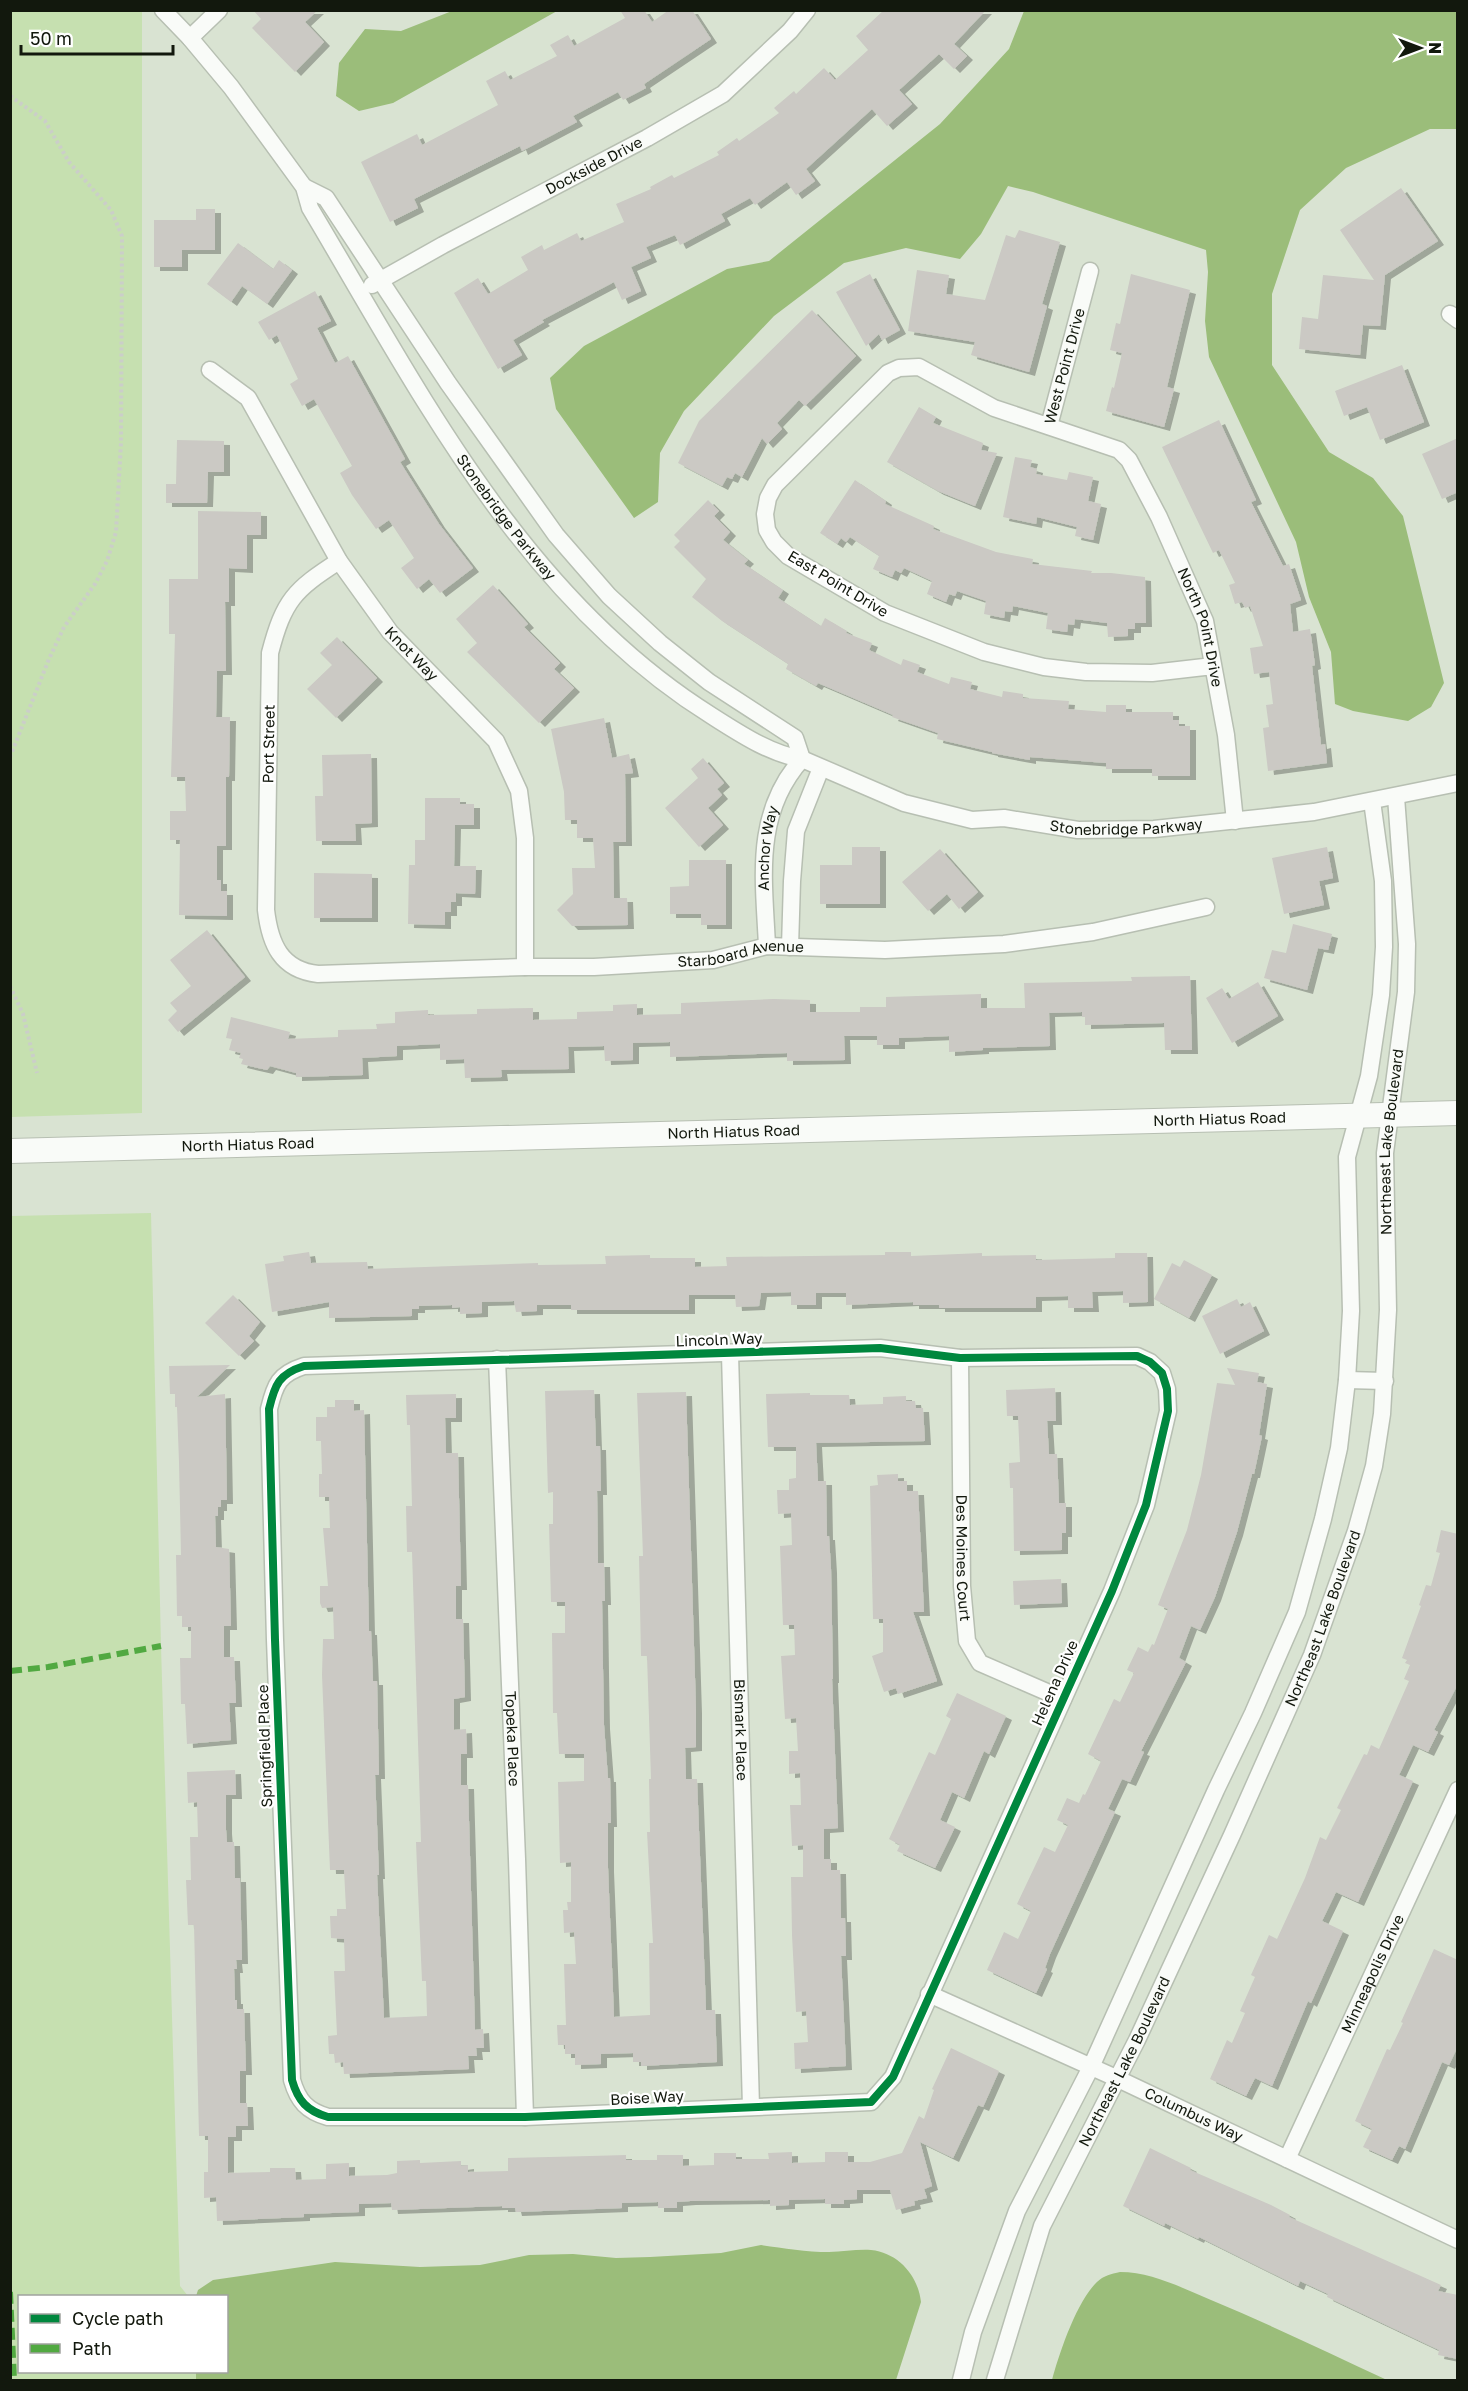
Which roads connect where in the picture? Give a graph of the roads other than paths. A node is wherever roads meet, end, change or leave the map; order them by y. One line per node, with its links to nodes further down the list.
1 (163, 10): 4 (street, Stonebridge Parkway)
2 (219, 10): 4 (street)
3 (807, 10): 7 (street, Dockside Drive)
4 (190, 38): 5 (street, Stonebridge Parkway)
5 (304, 187): 7 (street, Stonebridge Parkway); 8 (street, Stonebridge Parkway)
6 (1090, 272): 10 (street, West Point Drive)
7 (381, 281): 8 (street, Dockside Drive); 14 (street, Stonebridge Parkway)
8 (360, 292): 14 (street, Stonebridge Parkway)
9 (210, 370): 12 (street, Knot Way)
10 (1049, 426): 11 (street, West Point Drive); 13 (street, East Point Drive)
11 (1119, 450): 13 (street, North Point Drive)
12 (339, 561): 23 (street, Port Street); 24 (street, Knot Way)
13 (1213, 666): 19 (street, North Point Drive)
14 (802, 759): 15 (street, Stonebridge Parkway); 21 (street, Anchor Way)
15 (821, 768): 19 (street, Stonebridge Parkway); 22 (street, Anchor Way)
16 (1458, 783): 17 (street, Stonebridge Parkway)
17 (1396, 797): 18 (street, Stonebridge Parkway); 26 (street, Northeast Lake Boulevard)
18 (1372, 801): 19 (street, Stonebridge Parkway); 27 (street, Northeast Lake Boulevard)
19 (1235, 820)
20 (1206, 907): 22 (street, Starboard Avenue)
21 (767, 946): 22 (street, Starboard Avenue); 24 (street, Starboard Avenue)
22 (790, 947)
23 (279, 952): 24 (street, Starboard Avenue)
24 (525, 967)
25 (1458, 1113): 26 (street, North Hiatus Road)
26 (1389, 1115): 27 (street, North Hiatus Road); 34 (street, Northeast Lake Boulevard)
27 (1357, 1116): 28 (street, North Hiatus Road); 33 (street, Northeast Lake Boulevard)
28 (10, 1151)
29 (730, 1354): 30 (street, Lincoln Way); 31 (street, Lincoln Way); 42 (street, Bismark Place)
30 (960, 1358): 32 (street, Lincoln Way); 36 (street, Des Moines Court)
31 (497, 1359): 35 (street, Lincoln Way); 43 (street, Topeka Place)
32 (1162, 1373): 36 (street, Helena Drive)
33 (1347, 1380): 34 (street); 39 (street, Northeast Lake Boulevard)
34 (1384, 1381): 40 (street, Northeast Lake Boulevard)
35 (277, 1383): 41 (street, Springfield Place)
36 (1063, 1699): 38 (street, Helena Drive)
37 (1458, 1790): 44 (street, Minneapolis Drive)
38 (929, 1994): 39 (street, Columbus Way); 42 (street, Boise Way)
39 (1090, 2067): 40 (street, Columbus Way); 46 (street, Northeast Lake Boulevard)
40 (1116, 2078): 44 (street, Columbus Way); 47 (street, Northeast Lake Boulevard)
41 (304, 2106): 43 (street, Boise Way)
42 (751, 2106): 43 (street, Boise Way)
43 (525, 2117)
44 (1287, 2159): 45 (street, Columbus Way)
45 (1458, 2240)
46 (961, 2380)
47 (995, 2380)

